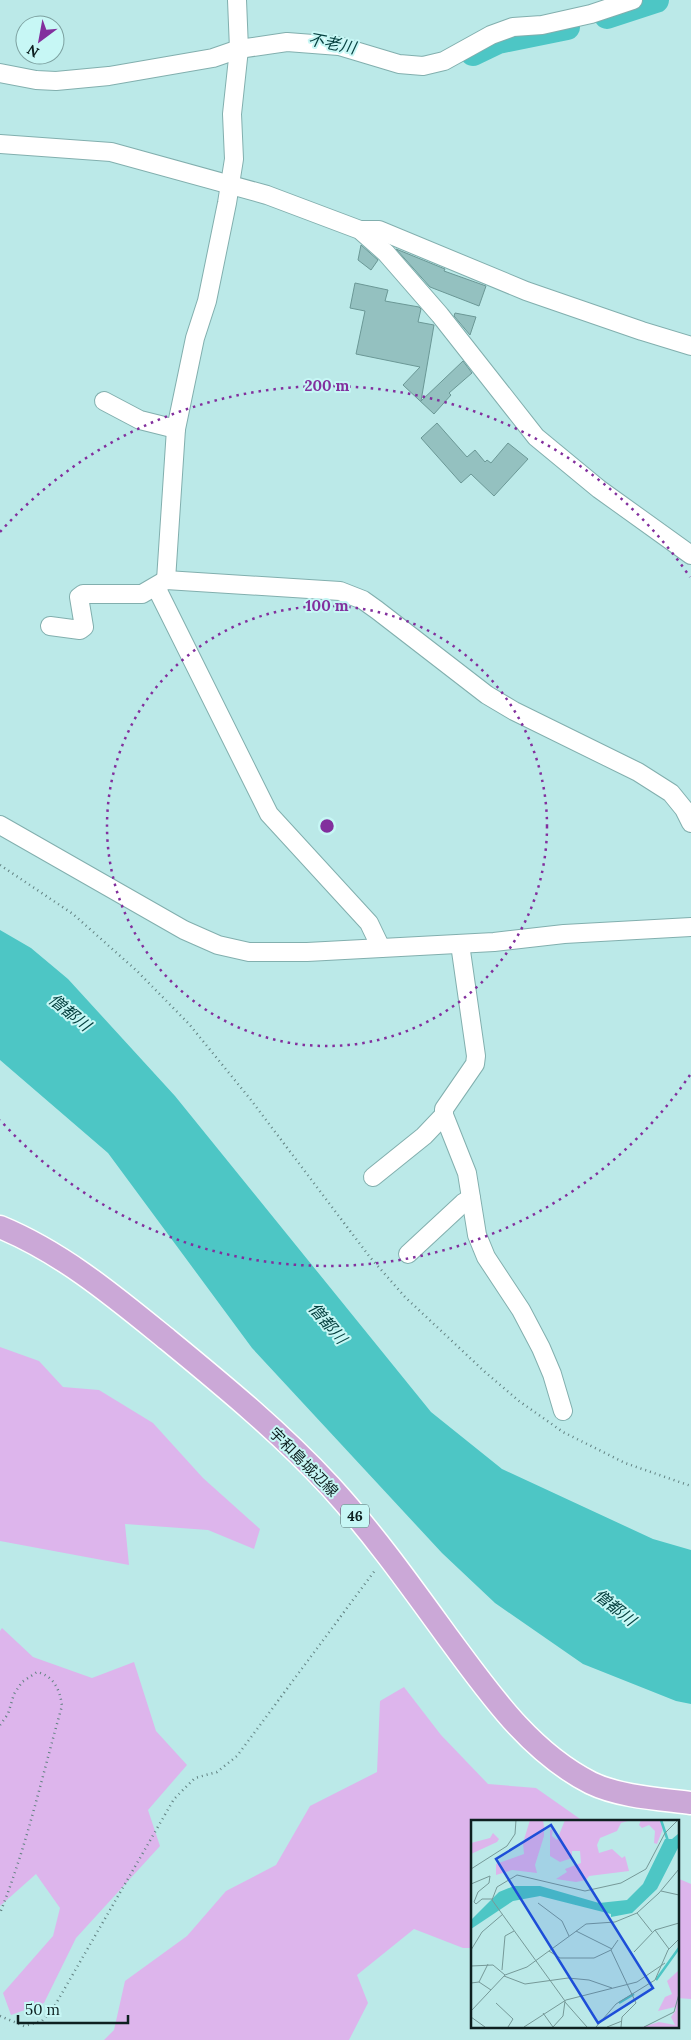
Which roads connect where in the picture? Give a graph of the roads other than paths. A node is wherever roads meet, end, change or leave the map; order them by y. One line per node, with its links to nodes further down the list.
1 (237, 0): 3 (street)
2 (633, 0): 3 (street)
3 (239, 50): 4 (street); 6 (street)
4 (0, 73)
5 (0, 144): 6 (street)
6 (230, 184): 7 (street); 10 (street)
7 (360, 230): 8 (street); 11 (street)
8 (691, 346)
9 (104, 401): 10 (street)
10 (176, 429): 12 (street)
11 (691, 555)
12 (161, 583): 13 (street); 14 (street); 18 (street)
13 (50, 626)
14 (691, 824)
15 (0, 825): 18 (street)
16 (691, 927): 17 (street)
17 (460, 944): 18 (street); 19 (street)
18 (381, 948)
19 (444, 1115): 20 (street); 21 (street)
20 (373, 1177)
21 (471, 1198): 23 (street); 24 (street)
22 (0, 1227): 25 (main road, 宇和島城辺線 / 46)
23 (408, 1254)
24 (563, 1411)
25 (691, 1803)

